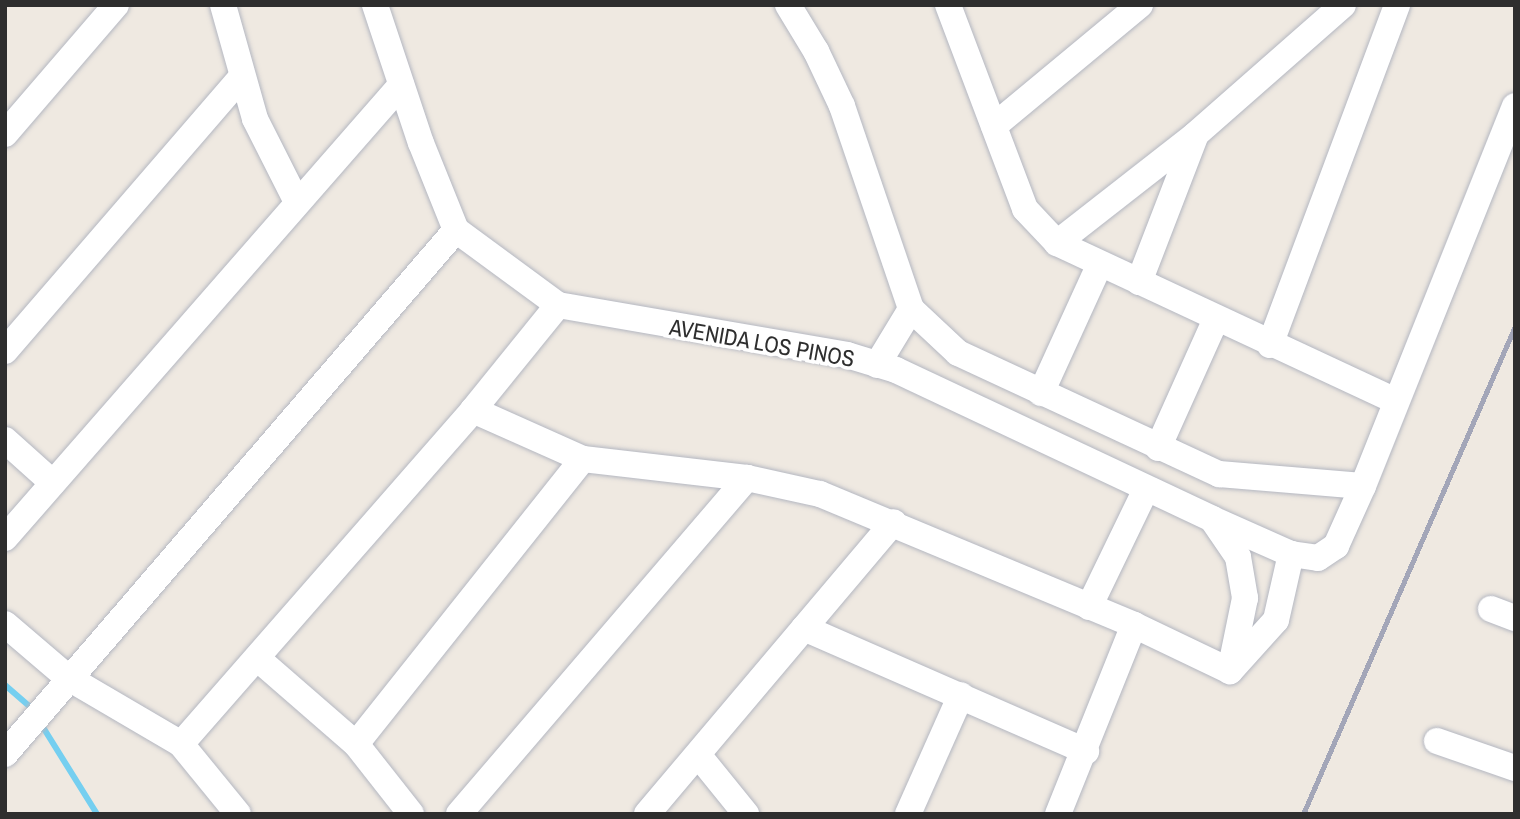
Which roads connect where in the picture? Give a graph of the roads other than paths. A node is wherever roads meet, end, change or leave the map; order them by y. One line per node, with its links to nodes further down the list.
1 (117, 5): 13 (street)
2 (223, 5): 9 (street)
3 (375, 5): 10 (street)
4 (788, 5): 21 (street)
5 (948, 5): 12 (street)
6 (1140, 5): 12 (street)
7 (1343, 5): 14 (street)
8 (1397, 5): 23 (street)
9 (242, 76): 15 (street); 24 (street)
10 (401, 85): 15 (street); 16 (street)
11 (1515, 106): 27 (street)
12 (994, 126): 17 (street)
13 (5, 134)
14 (1195, 135): 17 (street); 19 (street)
15 (298, 202): 33 (street)
16 (456, 230): 20 (street, AVENIDA LOS PINOS); 46 (street)
17 (1057, 243): 18 (street)
18 (1099, 266): 19 (street); 26 (street)
19 (1139, 282): 22 (street)
20 (558, 305): 25 (street, AVENIDA LOS PINOS); 28 (street)
21 (911, 309): 25 (street); 26 (street)
22 (1216, 319): 23 (street); 30 (street)
23 (1270, 345): 27 (street)
24 (5, 351)
25 (877, 365): 35 (street, AVENIDA LOS PINOS)
26 (1041, 393): 30 (street)
27 (1394, 400): 34 (street)
28 (473, 410): 31 (street); 44 (street)
29 (5, 440): 33 (street)
30 (1158, 448): 34 (street)
31 (583, 459): 32 (street); 50 (street)
32 (747, 478): 37 (street); 57 (street)
33 (53, 483): 38 (street)
34 (1363, 486): 39 (street)
35 (1146, 489): 36 (street, AVENIDA LOS PINOS); 40 (street)
36 (1212, 519): 39 (street, AVENIDA LOS PINOS); 45 (street)
37 (894, 522): 40 (street); 43 (street)
38 (5, 538)
39 (1291, 554): 45 (street)
40 (1089, 607): 42 (street)
41 (5, 624): 46 (street)
42 (1134, 625): 45 (street); 51 (street)
43 (804, 628): 47 (street); 53 (street)
44 (257, 657): 49 (street); 50 (street)
45 (1230, 671)
46 (67, 677): 49 (street); 52 (street)
47 (961, 695): 51 (street); 60 (street)
48 (1437, 741): 54 (street)
49 (181, 744): 55 (street)
50 (356, 744): 56 (street)
51 (1086, 751): 61 (street)
52 (5, 754)
53 (698, 756): 58 (street); 59 (street)
54 (1515, 768)
55 (238, 814)
56 (411, 814)
57 (459, 814)
58 (647, 814)
59 (746, 814)
60 (908, 814)
61 (1058, 814)

